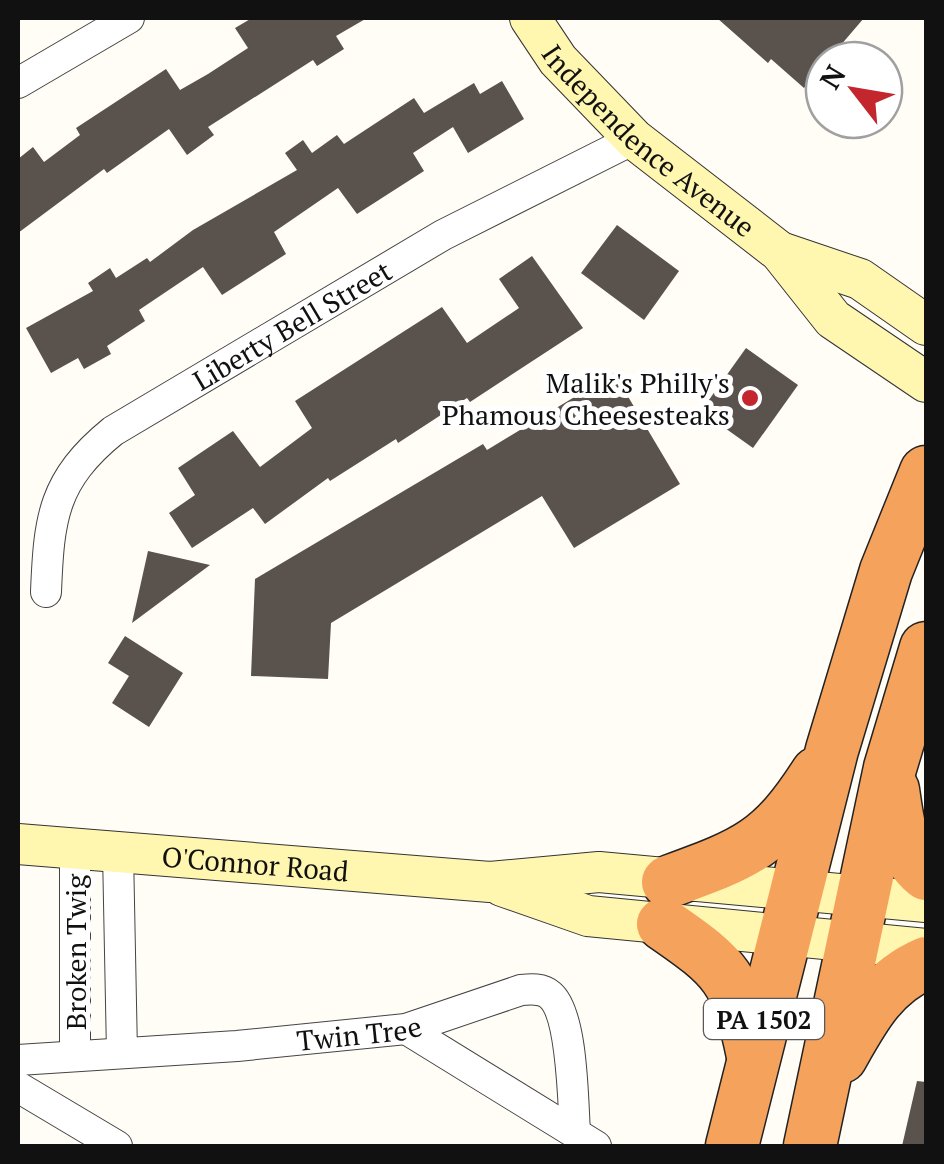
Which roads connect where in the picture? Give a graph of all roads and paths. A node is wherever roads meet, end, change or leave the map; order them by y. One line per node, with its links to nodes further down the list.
1 (129, 18): 3 (street)
2 (530, 18): 4 (main road, Independence Avenue)
3 (18, 83)
4 (634, 139): 5 (main road, Independence Avenue); 9 (street, Liberty Bell Street)
5 (780, 252): 6 (main road, Independence Avenue); 7 (main road, Independence Avenue)
6 (926, 325)
7 (926, 382)
8 (926, 472): 11 (highway)
9 (46, 592)
10 (926, 648): 12 (highway)
11 (832, 750): 18 (highway); 19 (highway)
12 (890, 768): 16 (highway); 20 (highway)
13 (18, 844): 14 (main road, O'Connor Road)
14 (74, 848): 15 (main road, O'Connor Road); 25 (street, Broken Twig)
15 (118, 852): 18 (main road, O'Connor Road); 24 (street, Broken Twig)
16 (926, 874)
17 (926, 902): 20 (main road)
18 (665, 903): 19 (main road, O'Connor Road); 26 (highway)
19 (793, 914): 20 (main road, O'Connor Road); 26 (highway, PA 1502)
20 (859, 920): 21 (main road); 29 (highway, PA 1502)
21 (926, 949)
22 (926, 963): 29 (highway)
23 (406, 1029): 24 (street, Twin Tree); 30 (street); 30 (street, Twin Tree)
24 (122, 1052): 25 (street, Twin Tree)
25 (75, 1056): 27 (street, Twin Tree)
26 (754, 1058): 32 (highway, PA 1502)
27 (18, 1060)
28 (18, 1087): 31 (street)
29 (822, 1088): 33 (highway, PA 1502)
30 (586, 1140)
31 (117, 1146)
32 (732, 1146)
33 (810, 1146)

